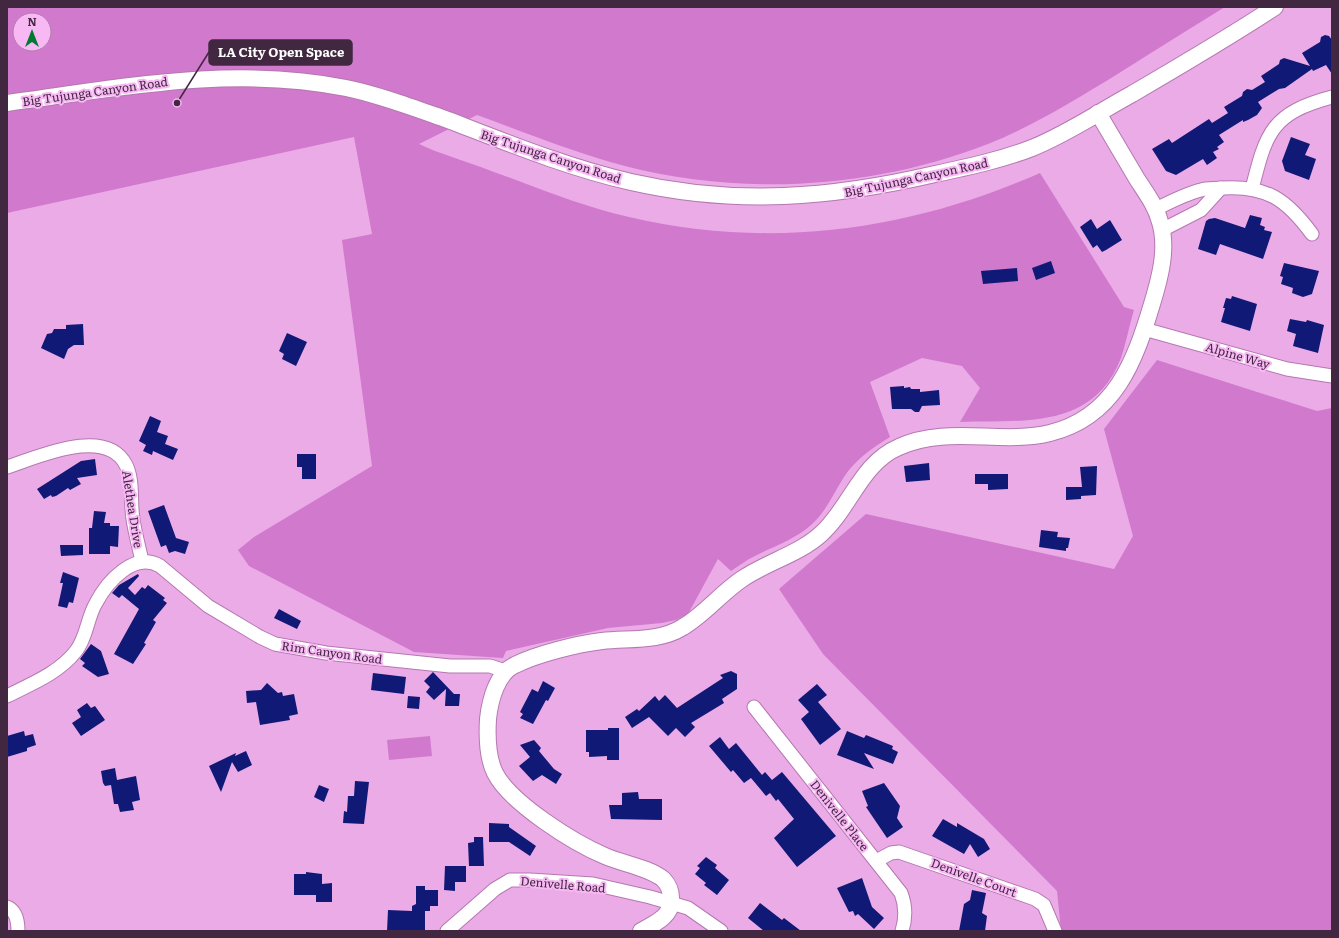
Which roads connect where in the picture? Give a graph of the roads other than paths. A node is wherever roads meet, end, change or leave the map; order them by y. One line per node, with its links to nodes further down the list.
1 (1275, 7): 4 (street, Big Tujunga Canyon Road)
2 (1332, 97): 6 (street)
3 (7, 103): 4 (street, Big Tujunga Canyon Road)
4 (1098, 113): 7 (street)
5 (1221, 188): 6 (street); 7 (street); 8 (street)
6 (1252, 190): 9 (street)
7 (1156, 209): 8 (street)
8 (1162, 230): 10 (street)
9 (1312, 234)
10 (1144, 329): 11 (street, Alpine Way); 14 (street)
11 (1332, 376)
12 (7, 467): 13 (street, Alethea Drive)
13 (142, 561): 14 (street, Rim Canyon Road); 15 (street)
14 (506, 671): 18 (street)
15 (7, 696)
16 (754, 707): 17 (street, Denivelle Place)
17 (876, 861): 24 (street, Denivelle Place); 25 (street, Denivelle Court)
18 (672, 903): 21 (street, Denivelle Road); 22 (street); 23 (street)
19 (7, 907): 20 (street)
20 (18, 931)
21 (447, 931)
22 (641, 931)
23 (721, 931)
24 (902, 931)
25 (1055, 931)

